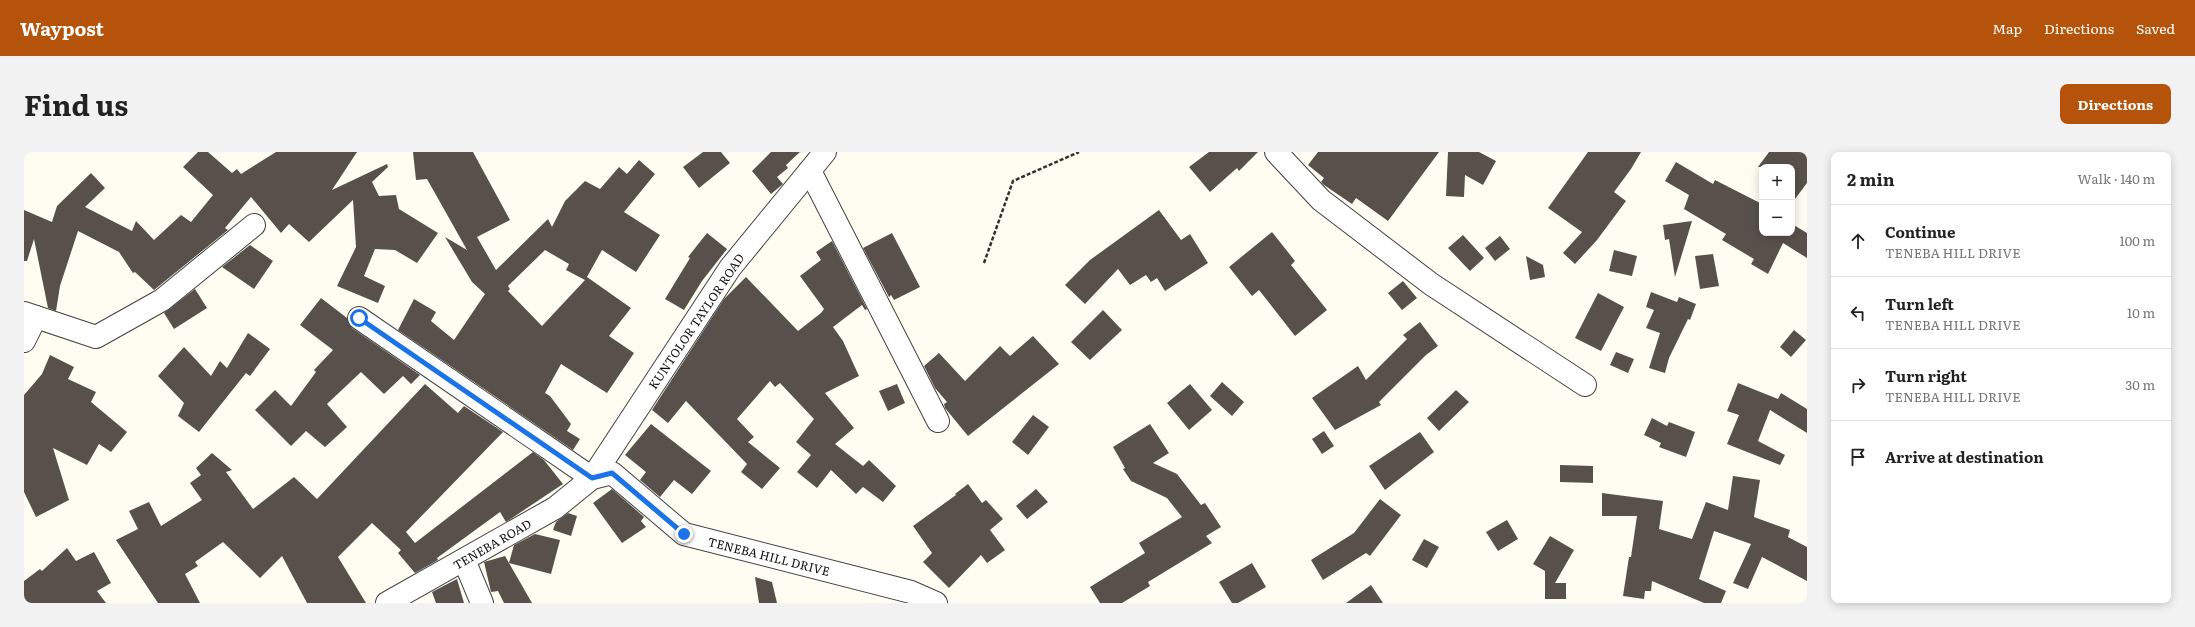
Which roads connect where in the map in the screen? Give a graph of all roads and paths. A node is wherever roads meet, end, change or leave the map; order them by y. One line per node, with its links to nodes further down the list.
1 (825, 152): 4 (street, KUNTOLOR TAYLOR ROAD)
2 (1080, 152): 6 (path)
3 (1276, 152): 10 (street)
4 (810, 171): 11 (street); 12 (street, KUNTOLOR TAYLOR ROAD)
5 (254, 225): 7 (street)
6 (984, 263)
7 (30, 315): 9 (street)
8 (359, 318): 12 (street)
9 (24, 342)
10 (1585, 385)
11 (938, 421)
12 (592, 478): 13 (street, TENEBA ROAD); 16 (street, TENEBA HILL DRIVE)
13 (464, 560): 14 (street, TENEBA ROAD); 15 (street)
14 (387, 603)
15 (482, 603)
16 (936, 603)

